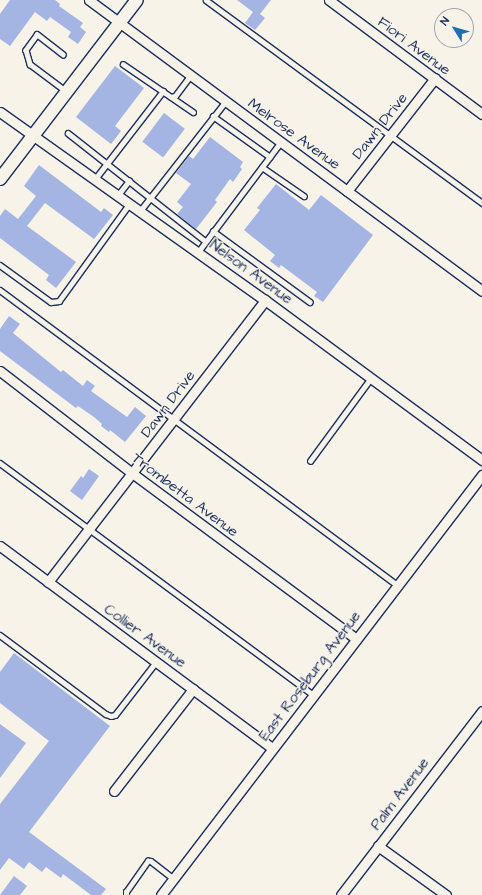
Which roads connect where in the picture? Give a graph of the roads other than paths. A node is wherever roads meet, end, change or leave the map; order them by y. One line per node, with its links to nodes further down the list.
1 (89, 0): 5 (street, Melrose Avenue)
2 (137, 0): 5 (street)
3 (206, 0): 20 (lane)
4 (329, 0): 9 (street, Fiori Avenue)
5 (120, 22): 8 (street, Melrose Avenue); 11 (street)
6 (63, 55): 11 (lane)
7 (123, 64): 10 (lane)
8 (191, 75): 12 (lane); 13 (street, Melrose Avenue)
9 (434, 78): 16 (street, Fiori Avenue); 20 (street, Dawn Drive)
10 (163, 91): 12 (lane); 23 (lane)
11 (67, 92): 19 (street)
12 (171, 97): 15 (lane)
13 (226, 101): 17 (lane); 21 (street, Melrose Avenue)
14 (0, 112): 19 (street, Nelson Avenue)
15 (193, 112)
16 (482, 114)
17 (213, 116): 22 (lane); 31 (lane)
18 (68, 133): 23 (lane)
19 (34, 135): 25 (street, Nelson Avenue); 26 (street)
20 (390, 136): 28 (street, Dawn Drive); 33 (lane)
21 (281, 142): 22 (lane); 28 (street, Melrose Avenue)
22 (270, 157): 24 (lane)
23 (107, 163): 25 (lane); 27 (lane)
24 (262, 167): 30 (lane); 35 (lane)
25 (95, 178): 29 (street, Nelson Avenue)
26 (0, 179)
27 (129, 181): 29 (lane); 31 (lane)
28 (348, 191): 40 (street, Melrose Avenue)
29 (118, 195): 32 (street, Nelson Avenue)
30 (304, 196)
31 (150, 198): 34 (lane); 36 (lane)
32 (130, 203): 34 (street, Nelson Avenue); 38 (lane)
33 (482, 203)
34 (140, 211): 37 (street, Nelson Avenue)
35 (213, 231): 36 (lane); 42 (lane)
36 (205, 241): 37 (lane)
37 (198, 252): 41 (street, Nelson Avenue)
38 (0, 265)
39 (0, 290): 45 (lane)
40 (482, 291)
41 (265, 300): 44 (street, Nelson Avenue); 45 (street, Dawn Drive)
42 (310, 302)
43 (0, 371): 49 (street, Trombetta Avenue)
44 (371, 378): 46 (street, Nelson Avenue); 47 (lane)
45 (174, 419): 49 (street, Dawn Drive); 54 (lane)
46 (482, 460)
47 (310, 461)
48 (0, 463): 51 (lane)
49 (132, 473): 51 (street, Dawn Drive); 56 (street, Trombetta Avenue)
50 (482, 475): 54 (street, East Roseburg Avenue)
51 (89, 528): 53 (street, Dawn Drive); 59 (lane)
52 (0, 546): 53 (street, Collier Avenue)
53 (48, 582): 57 (street, Collier Avenue)
54 (397, 585): 56 (street, East Roseburg Avenue)
55 (0, 635): 57 (lane)
56 (356, 639): 59 (street, East Roseburg Avenue)
57 (156, 662): 58 (street, Collier Avenue)
58 (193, 689): 61 (street, Collier Avenue); 62 (street)
59 (313, 695): 61 (street, East Roseburg Avenue)
60 (482, 710): 63 (street, Palm Avenue)
61 (272, 748): 64 (street, East Roseburg Avenue)
62 (114, 791)
63 (378, 846): 67 (street, Palm Avenue); 68 (street)
64 (173, 878): 65 (lane); 66 (street, East Roseburg Avenue)
65 (126, 895)
66 (161, 895)
67 (341, 895)
68 (446, 895)

